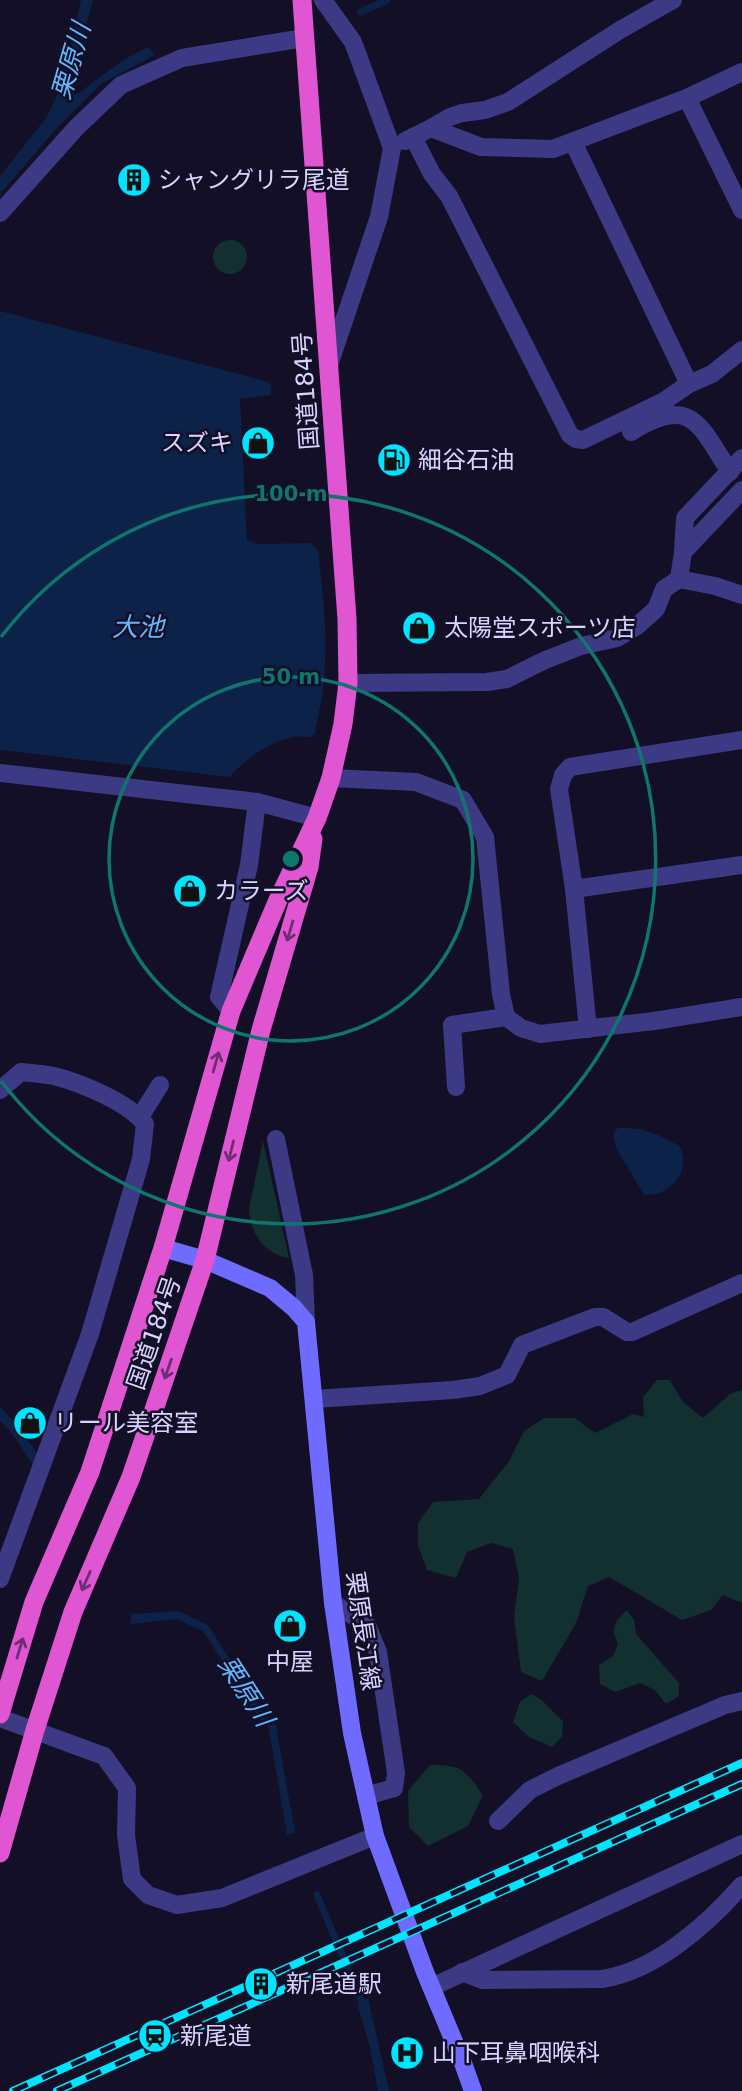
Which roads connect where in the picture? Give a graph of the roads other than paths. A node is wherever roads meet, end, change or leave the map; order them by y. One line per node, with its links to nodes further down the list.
1 (302, 0): 4 (highway, 国道184号)
2 (323, 0): 10 (street)
3 (673, 0): 7 (street)
4 (304, 38): 12 (street); 14 (highway, 国道184号)
5 (742, 72): 6 (street)
6 (687, 98): 9 (street); 11 (street)
7 (431, 128): 8 (street); 9 (street)
8 (413, 137): 10 (street); 15 (street)
9 (573, 142): 15 (street)
10 (392, 148): 14 (street)
11 (742, 210)
12 (0, 214)
13 (742, 350): 15 (street)
14 (329, 365): 23 (highway, 国道184号)
15 (690, 384)
16 (631, 432): 18 (street)
17 (742, 457): 18 (street)
18 (730, 472): 20 (street)
19 (742, 490): 20 (street)
20 (683, 552): 21 (street)
21 (679, 579): 22 (street); 23 (street)
22 (742, 595)
23 (348, 683): 26 (highway, 国道184号)
24 (742, 740): 30 (street)
25 (0, 773): 27 (street)
26 (331, 778): 28 (highway, 国道184号); 33 (street)
27 (257, 802): 28 (street); 32 (street)
28 (317, 818): 32 (highway, 国道184号); 41 (highway, 国道184号, one-way to 41)
29 (742, 865): 30 (street)
30 (575, 889): 34 (street)
31 (742, 1007): 34 (street)
32 (232, 1011): 40 (highway, 国道184号, one-way to 32)
33 (506, 1017): 34 (street); 36 (street)
34 (588, 1029)
35 (160, 1085): 38 (street)
36 (456, 1087)
37 (0, 1090): 38 (street)
38 (140, 1117): 45 (street)
39 (276, 1139): 43 (street)
40 (163, 1248): 41 (main road); 48 (highway, 国道184号, one-way to 40)
41 (205, 1260): 43 (main road); 49 (highway, 国道184号, one-way to 49)
42 (742, 1283): 44 (street)
43 (306, 1322): 44 (main road, 栗原長江線)
44 (314, 1399): 46 (main road, 栗原長江線)
45 (0, 1579)
46 (333, 1603): 50 (main road, 栗原長江線); 50 (street)
47 (742, 1700): 51 (street)
48 (0, 1716): 49 (street)
49 (35, 1730): 52 (street); 54 (highway, 国道184号)
50 (366, 1796): 52 (main road, 栗原長江線)
51 (498, 1821)
52 (375, 1836): 57 (main road, 栗原長江線)
53 (742, 1844): 56 (street)
54 (0, 1853)
55 (742, 1885): 56 (street)
56 (463, 1972): 57 (street)
57 (432, 1987): 58 (main road, 栗原長江線)
58 (472, 2091)

